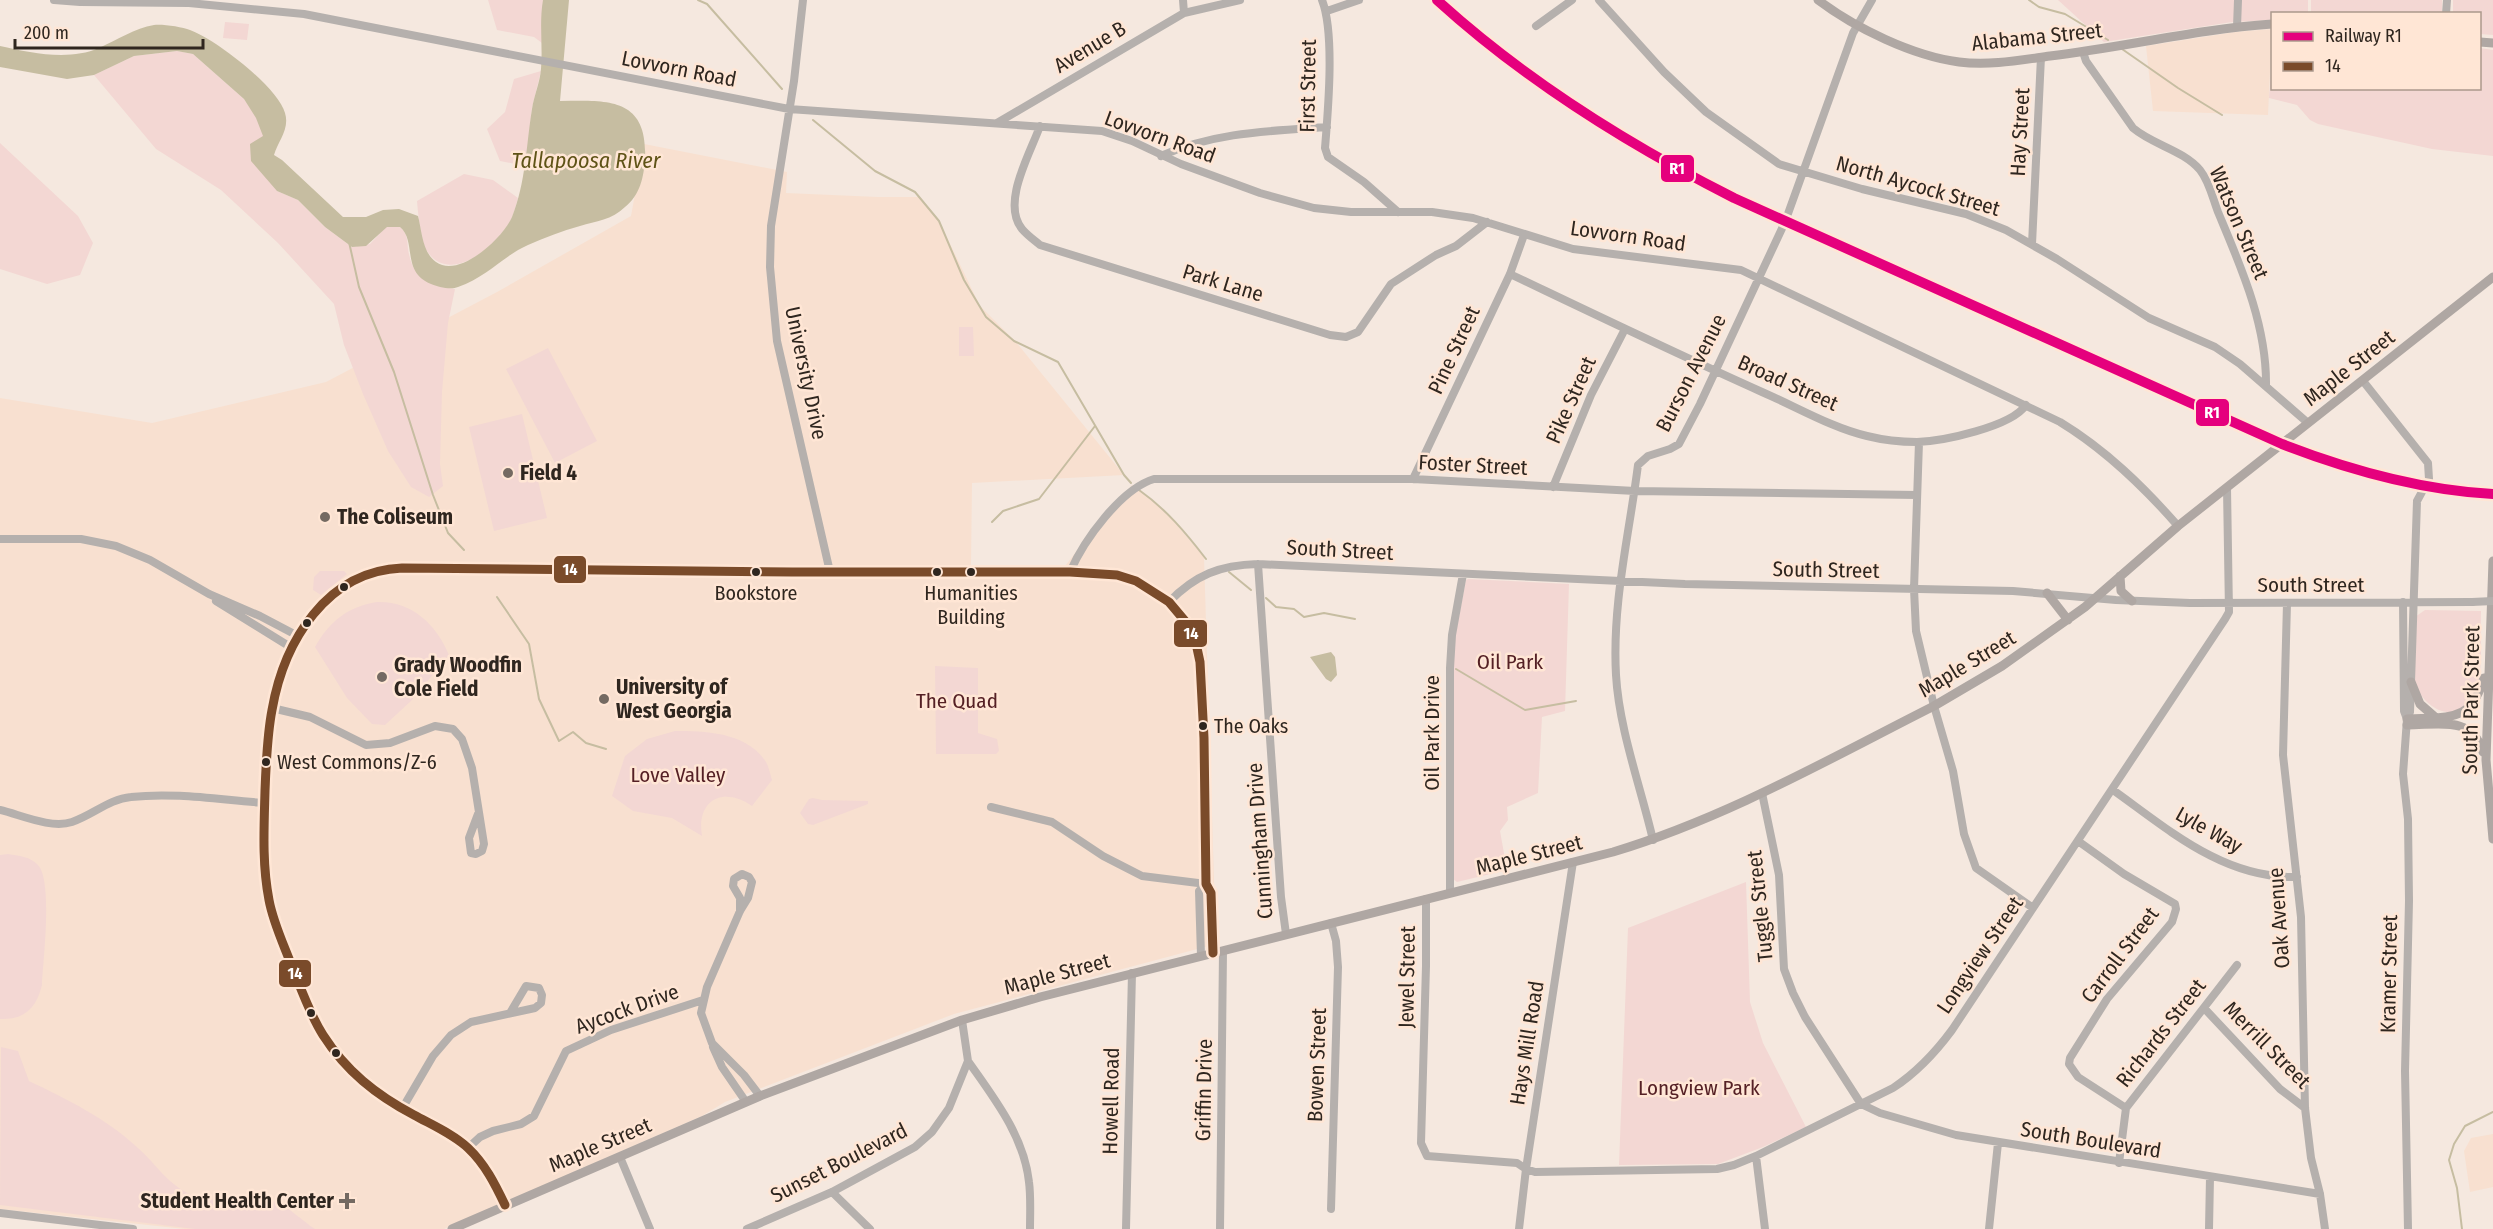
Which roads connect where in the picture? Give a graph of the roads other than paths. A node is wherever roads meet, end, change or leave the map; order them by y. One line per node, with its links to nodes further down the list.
1 (54, 0): 20 (street, Lovvorn Road)
2 (803, 0): 20 (street, University Drive)
3 (1183, 0): 13 (street)
4 (1240, 0): 13 (street, Avenue B)
5 (1322, 0): 12 (street, First Street)
6 (1359, 0): 12 (street)
7 (1572, 0): 16 (street)
8 (1599, 0): 25 (street, North Aycock Street)
9 (1818, 0): 15 (main road, Alabama Street)
10 (1872, 0): 15 (street, Burson Avenue)
11 (2238, 0): 17 (street)
12 (1327, 12): 23 (street, First Street)
13 (1184, 13): 21 (street, Avenue B)
14 (2271, 24): 17 (main road, Alabama Street)
15 (1858, 25): 19 (main road, Alabama Street); 25 (street, Burson Avenue)
16 (1536, 26)
17 (2237, 27): 18 (main road, Alabama Street)
18 (2083, 52): 19 (main road, Alabama Street); 36 (street, Watson Street)
19 (2042, 57): 29 (street, Hay Street)
20 (789, 109): 21 (street, Lovvorn Road); 49 (street, University Drive)
21 (996, 124): 22 (street, Lovvorn Road)
22 (1040, 126): 24 (street, Lovvorn Road); 27 (street, Park Lane)
23 (1327, 126): 24 (street); 26 (street, First Street)
24 (1161, 156): 26 (street, Lovvorn Road)
25 (1804, 173): 29 (street, North Aycock Street); 31 (street, Burson Avenue)
26 (1398, 212): 27 (street, Lovvorn Road)
27 (1487, 222): 28 (street, Lovvorn Road)
28 (1524, 235): 30 (street, Pine Street); 31 (street, Lovvorn Road)
29 (2032, 244): 36 (street, North Aycock Street)
30 (1510, 274): 33 (street, Broad Street); 40 (street, Pine Street)
31 (1759, 277): 34 (street, Burson Avenue); 37 (street, Lovvorn Road)
32 (2493, 277): 35 (main road, Maple Street)
33 (1625, 329): 34 (street, Broad Street); 41 (street, Pike Street)
34 (1714, 370): 39 (street, Broad Street); 43 (street, Burson Avenue)
35 (2363, 381): 38 (main road, Maple Street); 61 (street, Kramer Street)
36 (2266, 386): 38 (street, North Aycock Street)
37 (2026, 405): 39 (street, Broad Street); 45 (street, Lovvorn Road)
38 (2308, 423): 42 (main road, Maple Street)
39 (1919, 442): 44 (street)
40 (1413, 479): 41 (street, Foster Street); 50 (street, Foster Street)
41 (1553, 487): 43 (street, Foster Street)
42 (2227, 488): 45 (main road, Maple Street); 63 (street, Longview Street)
43 (1635, 491): 44 (street, Foster Street); 53 (street, Burson Avenue)
44 (1917, 495): 54 (street)
45 (2178, 526): 52 (main road, Maple Street)
46 (0, 539): 56 (street)
47 (2493, 561): 68 (main road, South Park Street)
48 (1258, 564): 51 (street, South Street); 59 (street, South Street); 92 (street, Cunningham Drive)
49 (830, 572): 50 (street); 66 (street)
50 (1070, 572): 59 (street)
51 (1463, 574): 53 (street, South Street); 87 (street, Oil Park Drive)
52 (2120, 576): 57 (main road, Maple Street); 58 (main road)
53 (1619, 581): 54 (street, South Street); 82 (street, Burson Avenue)
54 (1914, 589): 55 (street, South Street); 70 (street)
55 (2047, 593): 57 (street, South Street); 65 (main road)
56 (209, 594): 66 (street); 67 (street)
57 (2095, 598): 58 (street, South Street); 65 (main road, Maple Street)
58 (2132, 601): 63 (street, South Street)
59 (1169, 602): 86 (street)
60 (2403, 602): 61 (street, South Street); 64 (street, South Street); 73 (street, Kramer Street)
61 (2413, 602): 62 (street, South Street, bridge); 69 (street, Kramer Street)
62 (2493, 602)
63 (2229, 603): 64 (street, South Street); 75 (street, Longview Street)
64 (2287, 603): 85 (street, Oak Avenue)
65 (2068, 620): 70 (main road, Maple Street)
66 (298, 636): 67 (street)
67 (292, 648): 71 (street)
68 (2488, 665): 72 (main road); 74 (main road, South Park Street)
69 (2411, 682): 72 (main road); 73 (street, Kramer Street)
70 (1934, 706): 76 (main road, Maple Street); 89 (street)
71 (272, 708): 77 (street); 80 (street)
72 (2436, 718): 73 (main road)
73 (2407, 722): 74 (main road); 135 (street, Kramer Street)
74 (2486, 760): 81 (main road, South Park Street)
75 (2113, 790): 83 (street, Longview Street); 85 (street, Lyle Way)
76 (1762, 793): 82 (main road, Maple Street); 106 (street, Tuggle Street)
77 (265, 803): 79 (street); 109 (street)
78 (991, 807): 86 (street)
79 (0, 810)
80 (478, 814)
81 (2493, 839)
82 (1653, 840): 84 (main road, Maple Street)
83 (2078, 841): 89 (street, Longview Street); 107 (street, Carroll Street)
84 (1573, 862): 87 (main road, Maple Street); 115 (street, Hays Mill Road)
85 (2297, 878): 108 (street, Oak Avenue)
86 (1206, 884): 94 (street); 95 (street)
87 (1450, 893): 88 (main road, Maple Street)
88 (1426, 899): 91 (main road, Maple Street); 115 (street, Jewel Street)
89 (2034, 908): 106 (street, Longview Street)
90 (740, 911): 98 (street)
91 (1331, 923): 92 (main road, Maple Street); 120 (street, Bowen Street)
92 (1286, 934): 93 (main road, Maple Street)
93 (1223, 951): 94 (main road, Maple Street); 129 (street, Griffin Drive)
94 (1213, 953): 95 (main road, Maple Street)
95 (1201, 956): 97 (main road, Maple Street)
96 (2237, 966): 99 (street, Richards Street)
97 (1132, 973): 101 (main road, Maple Street); 128 (street, Howell Road)
98 (703, 1000): 102 (street); 111 (street, Aycock Drive)
99 (2204, 1008): 107 (street, Richards Street); 108 (street, Merrill Street)
100 (510, 1013): 109 (street)
101 (962, 1020): 103 (street, Sunset Boulevard); 104 (main road, Maple Street)
102 (712, 1043): 104 (street); 105 (street)
103 (968, 1061): 117 (street, Sunset Boulevard); 127 (street)
104 (760, 1096): 105 (main road, Maple Street)
105 (746, 1102): 113 (main road, Maple Street)
106 (1861, 1104): 110 (street, South Boulevard); 112 (street, Longview Street)
107 (2126, 1108): 114 (street, Richards Street)
108 (2305, 1108): 118 (street, Oak Avenue)
109 (402, 1109): 111 (street)
110 (1998, 1143): 114 (street, South Boulevard); 132 (street)
111 (468, 1148): 119 (street)
112 (1756, 1156): 115 (street, Longview Street); 131 (street)
113 (620, 1157): 119 (main road, Maple Street); 124 (street)
114 (2119, 1163): 116 (street, South Boulevard)
115 (1526, 1169): 130 (street, Hays Mill Road)
116 (2210, 1177): 118 (street, South Boulevard); 133 (street)
117 (832, 1192): 125 (street, Sunset Boulevard); 126 (street)
118 (2320, 1194): 134 (street, Oak Avenue)
119 (504, 1205): 123 (main road, Maple Street)
120 (1331, 1209)
121 (0, 1213): 122 (street)
122 (133, 1229)
123 (452, 1229)
124 (650, 1229)
125 (747, 1229)
126 (870, 1229)
127 (1030, 1229)
128 (1126, 1229)
129 (1220, 1229)
130 (1519, 1229)
131 (1765, 1229)
132 (1989, 1229)
133 (2209, 1229)
134 (2325, 1229)
135 (2408, 1229)

